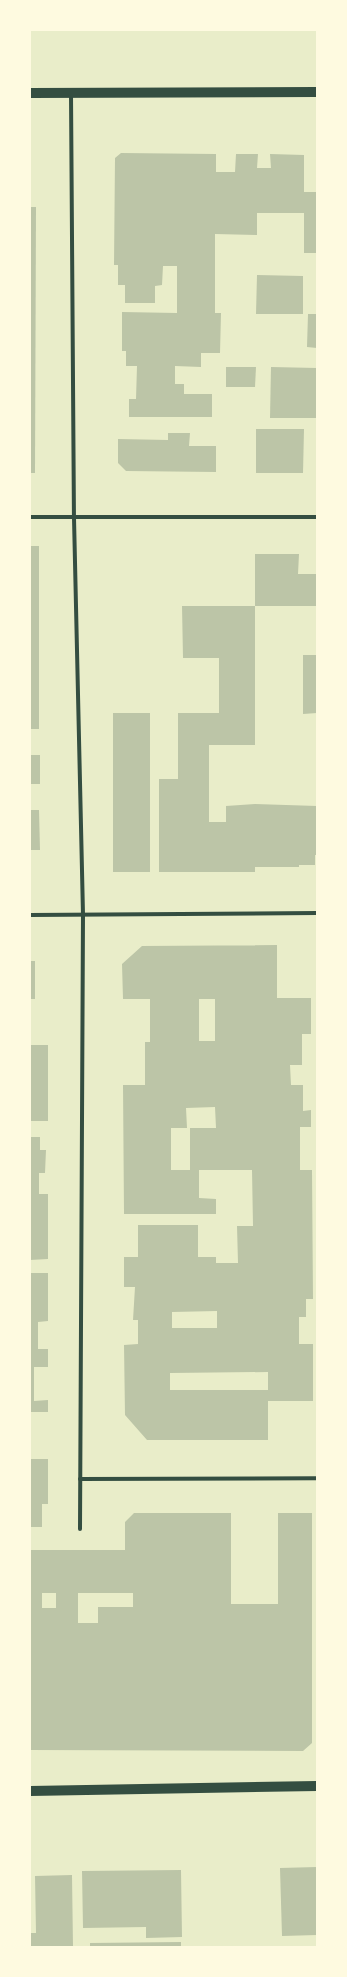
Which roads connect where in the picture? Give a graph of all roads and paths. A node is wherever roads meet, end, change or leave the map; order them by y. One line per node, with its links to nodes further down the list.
1 (317, 92): 2 (main road)
2 (71, 93): 3 (main road); 5 (street)
3 (30, 94)
4 (30, 517): 5 (street)
5 (74, 518): 6 (street); 9 (street)
6 (317, 518)
7 (317, 913): 9 (street)
8 (30, 915): 9 (street)
9 (82, 915): 11 (street)
10 (317, 1478): 11 (street)
11 (80, 1479): 12 (street)
12 (80, 1529)
13 (317, 1786): 14 (main road)
14 (30, 1791)

